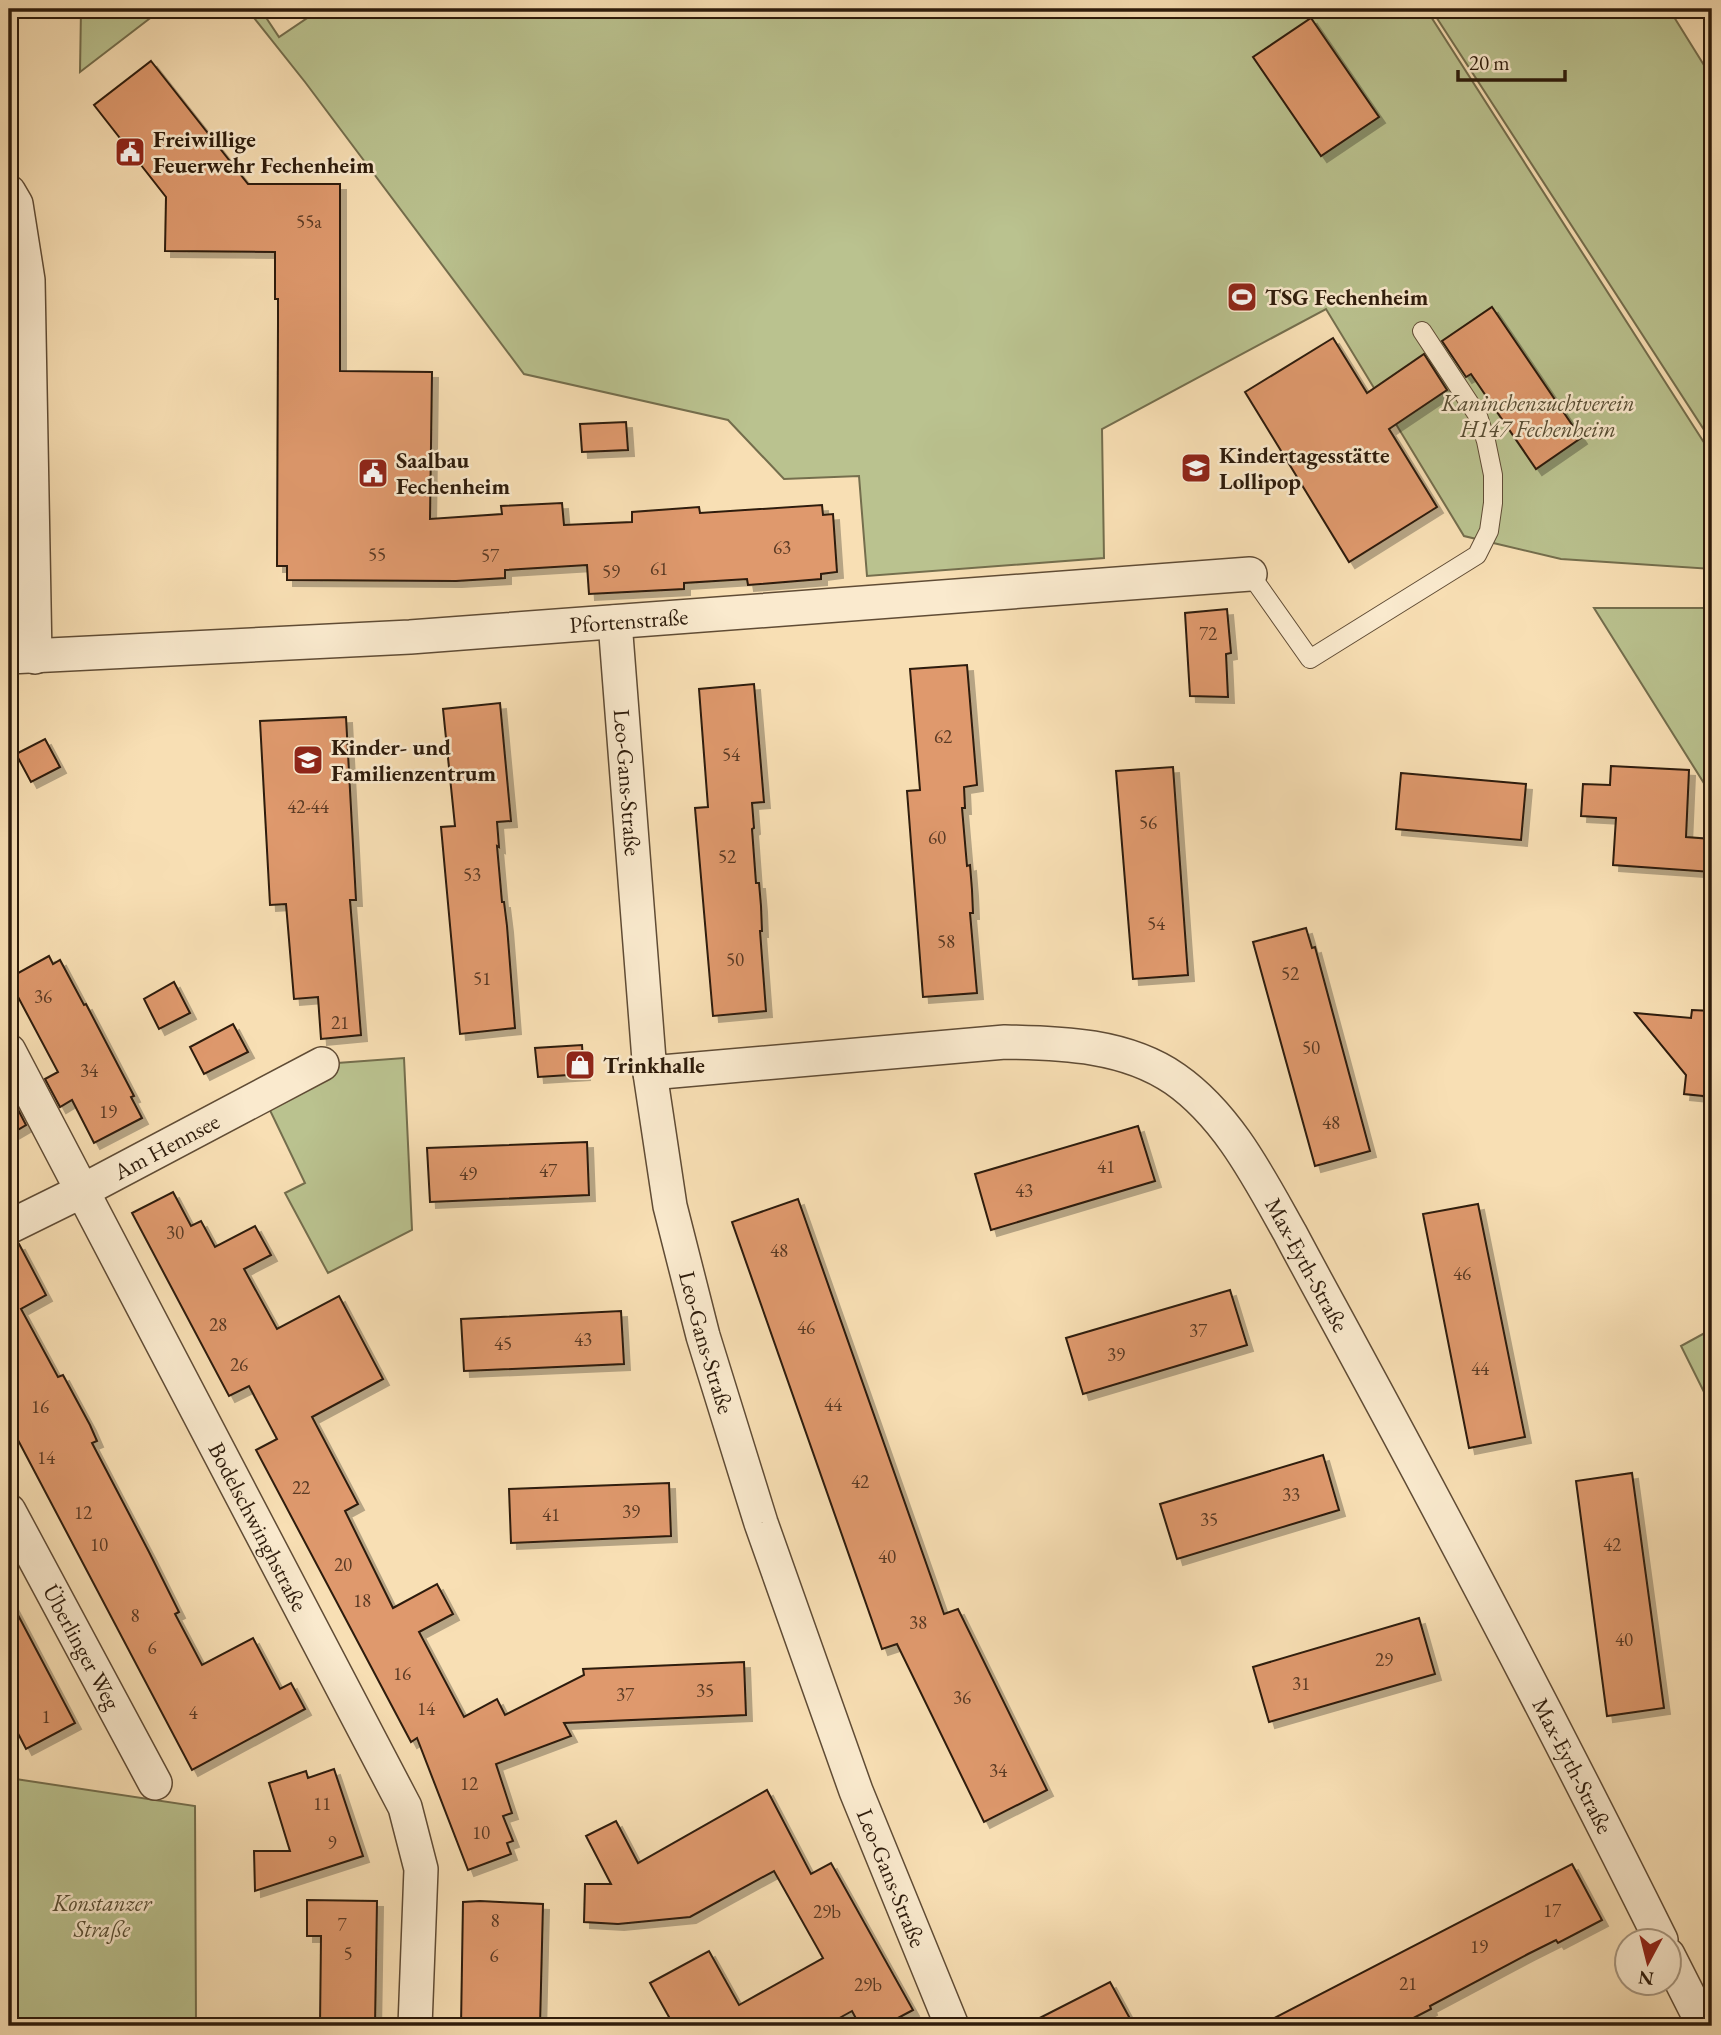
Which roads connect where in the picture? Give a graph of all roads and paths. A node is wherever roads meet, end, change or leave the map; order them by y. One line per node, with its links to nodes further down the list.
1 (9, 192): 5 (street)
2 (1422, 331): 3 (lane)
3 (1250, 574): 4 (street, Pfortenstraße)
4 (615, 622): 5 (street, Pfortenstraße); 8 (street, Leo-Gans-Straße)
5 (22, 657)
6 (9, 1051): 9 (street, Bodelschwinghstraße)
7 (322, 1064): 9 (street, Am Hennsee)
8 (650, 1073): 13 (street, Max-Eyth-Straße); 16 (street, Leo-Gans-Straße)
9 (82, 1191): 10 (street, Am Hennsee); 15 (street, Bodelschwinghstraße)
10 (9, 1227)
11 (9, 1511): 12 (street, Überlinger Weg)
12 (155, 1783)
13 (1653, 1926)
14 (1682, 1983): 17 (street)
15 (415, 2026)
16 (951, 2026)
17 (1704, 2026)

